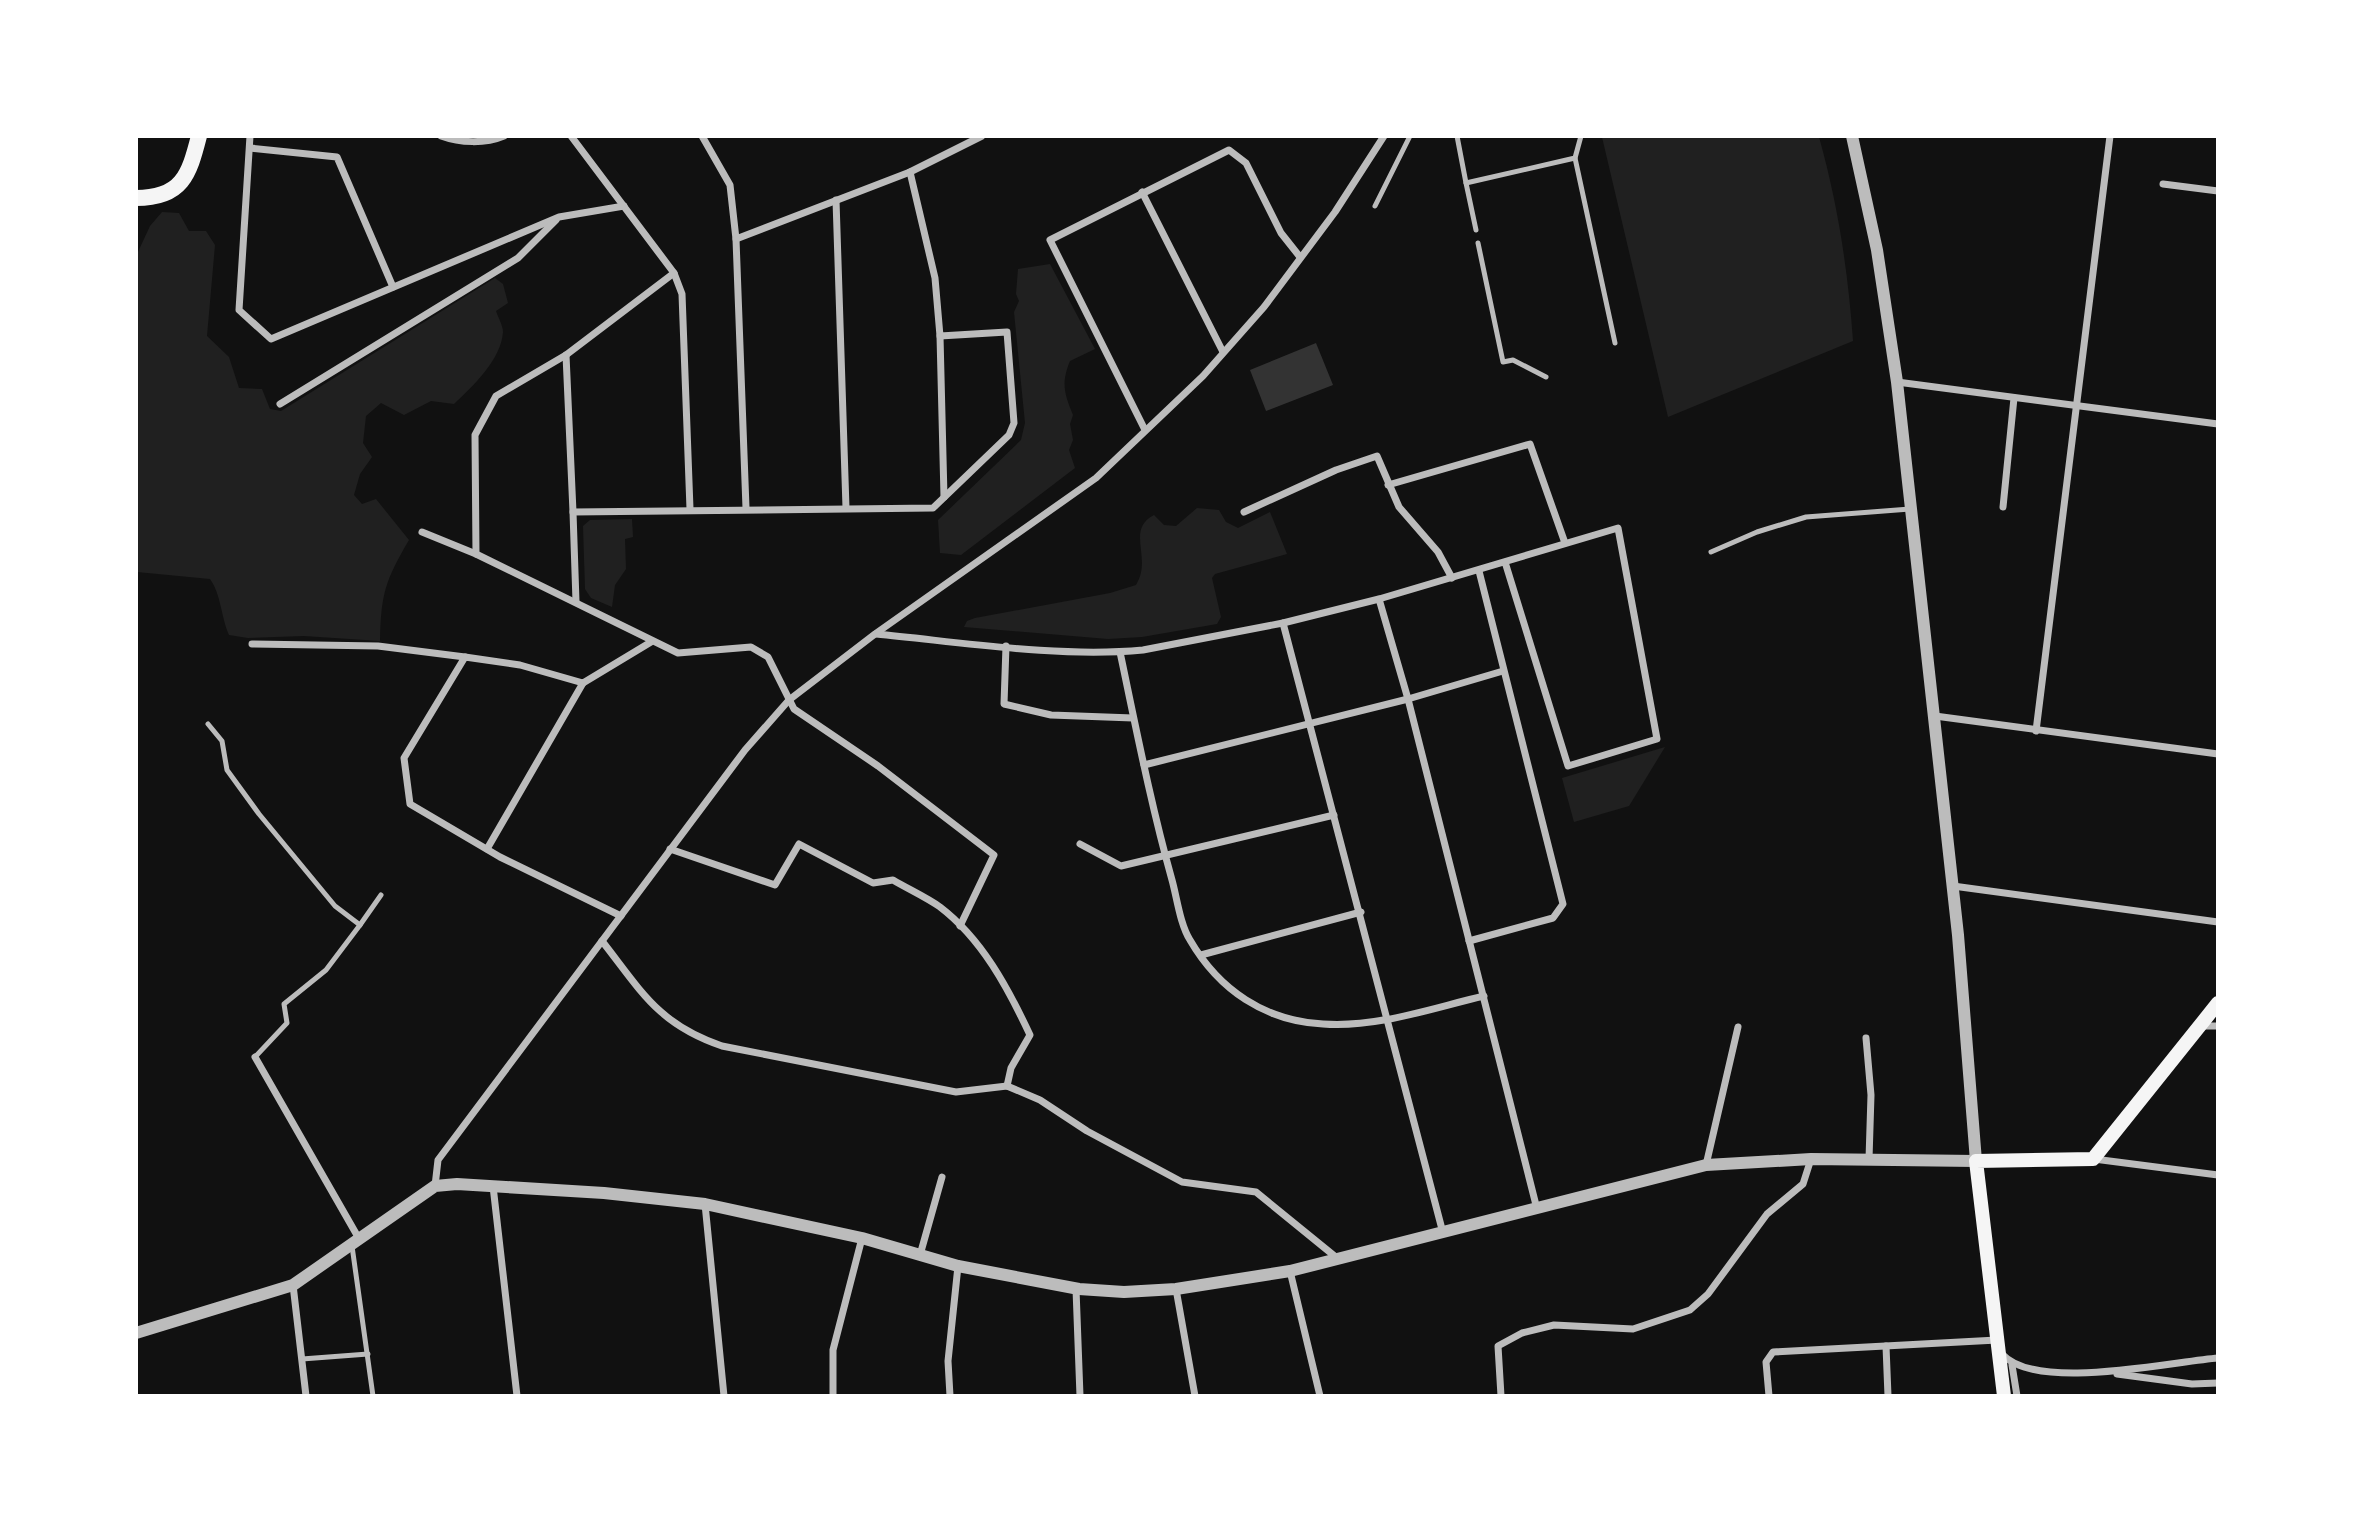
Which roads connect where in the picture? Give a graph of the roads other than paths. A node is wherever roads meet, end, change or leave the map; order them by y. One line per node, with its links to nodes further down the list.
1 (200, 136): 21 (main road)
2 (250, 136): 14 (street)
3 (441, 136): 4 (street)
4 (504, 136)
5 (571, 136): 23 (street)
6 (702, 136): 27 (street)
7 (982, 136): 16 (street)
8 (1384, 136): 29 (street)
9 (1410, 136): 24 (lane)
10 (1457, 136): 17 (lane)
11 (1581, 136): 15 (lane)
12 (1852, 136): 37 (street)
13 (2110, 136): 40 (street)
14 (250, 148): 31 (street); 31 (street)
15 (1575, 158): 17 (lane); 33 (lane)
16 (910, 172): 22 (street); 32 (street)
17 (1466, 183): 26 (lane)
18 (2164, 184): 19 (street)
19 (2217, 191)
20 (1143, 192): 29 (street); 34 (street); 42 (street)
21 (136, 198)
22 (836, 200): 27 (street); 47 (street)
23 (624, 206): 25 (street); 30 (street)
24 (1375, 206)
25 (559, 217): 31 (street); 39 (street)
26 (1476, 230)
27 (736, 239): 46 (street)
28 (1478, 243): 36 (lane)
29 (1300, 257): 34 (street)
30 (674, 273): 35 (street); 48 (street)
31 (393, 287)
32 (940, 336): 44 (street); 44 (street)
33 (1615, 343)
34 (1223, 352): 42 (street)
35 (566, 355): 50 (street); 55 (street)
36 (1546, 377)
37 (1897, 382): 38 (street); 49 (street)
38 (2014, 398): 40 (street); 45 (street)
39 (279, 404)
40 (2076, 406): 41 (street); 76 (street)
41 (2217, 424)
42 (1145, 430): 62 (street)
43 (1388, 485): 51 (street); 53 (street); 58 (street)
44 (944, 498): 47 (street)
45 (2003, 507)
46 (746, 508): 47 (street); 48 (street)
47 (846, 508)
48 (690, 509): 50 (street)
49 (1910, 509): 54 (lane); 72 (street)
50 (573, 512): 60 (street)
51 (1244, 512)
52 (422, 532): 55 (street)
53 (1565, 543): 56 (street); 56 (street)
54 (1711, 552)
55 (476, 554): 60 (street)
56 (1504, 562): 57 (street)
57 (1479, 571): 58 (street); 68 (street)
58 (1452, 578): 59 (street)
59 (1379, 599): 61 (street); 70 (street)
60 (576, 602): 63 (street)
61 (1283, 623): 66 (street); 74 (street)
62 (875, 634): 65 (street); 71 (street)
63 (651, 642): 69 (street); 71 (street)
64 (252, 644): 67 (street)
65 (1006, 646): 66 (street); 73 (street)
66 (1120, 652): 73 (street)
67 (465, 657): 69 (street); 81 (street)
68 (1503, 671): 70 (street); 92 (street)
69 (583, 683): 81 (street)
70 (1408, 699): 74 (street); 92 (street)
71 (789, 700): 82 (street); 90 (street)
72 (1935, 716): 76 (street); 84 (street)
73 (1133, 718): 78 (street)
74 (1310, 722): 78 (street); 79 (street)
75 (208, 724): 89 (lane)
76 (2036, 731): 77 (street)
77 (2217, 754)
78 (1144, 765): 83 (street)
79 (1334, 815): 83 (street); 86 (street)
80 (1080, 844): 83 (street)
81 (487, 849): 87 (street)
82 (670, 849): 87 (street); 90 (street)
83 (1166, 858): 93 (street)
84 (1953, 886): 88 (street); 106 (street)
85 (381, 895): 89 (lane)
86 (1361, 912): 93 (street); 96 (street)
87 (621, 916): 91 (street)
88 (2217, 922)
89 (360, 925): 101 (lane)
90 (960, 926): 102 (street)
91 (602, 941): 102 (street); 110 (street)
92 (1469, 941): 94 (street)
93 (1201, 955): 96 (street)
94 (1484, 996): 96 (street); 113 (street)
95 (2217, 1003): 97 (main road)
96 (1386, 1019): 114 (street)
97 (2200, 1026): 98 (street); 105 (main road)
98 (2217, 1026)
99 (1738, 1027): 107 (street)
100 (1866, 1038): 104 (street)
101 (255, 1057): 116 (street)
102 (1007, 1086): 118 (street)
103 (1811, 1159): 104 (street); 107 (street); 142 (street)
104 (1869, 1159): 106 (street)
105 (2093, 1159): 106 (main road); 108 (street)
106 (1976, 1161): 126 (main road)
107 (1706, 1165): 113 (street)
108 (2217, 1175)
109 (942, 1177): 117 (street)
110 (435, 1186): 111 (street); 116 (street)
111 (493, 1186): 112 (street); 135 (street)
112 (705, 1204): 115 (street); 136 (street)
113 (1537, 1209): 114 (street)
114 (1443, 1234): 118 (street)
115 (862, 1238): 117 (street); 137 (street)
116 (355, 1240): 121 (street); 127 (lane)
117 (920, 1255): 119 (street)
118 (1339, 1259): 120 (street)
119 (958, 1266): 122 (street); 138 (street)
120 (1290, 1270): 123 (street); 141 (street)
121 (293, 1285): 124 (street); 129 (street)
122 (1076, 1289): 123 (street); 139 (street)
123 (1176, 1289): 140 (street)
124 (136, 1332)
125 (1886, 1346): 126 (street); 143 (street); 144 (street)
126 (1998, 1346): 130 (street); 145 (main road)
127 (368, 1354): 129 (lane); 134 (lane)
128 (2217, 1358): 131 (street)
129 (302, 1359): 133 (street)
130 (2012, 1365): 131 (street); 146 (street)
131 (2111, 1373): 132 (street)
132 (2217, 1383)
133 (306, 1395)
134 (373, 1395)
135 (517, 1395)
136 (724, 1395)
137 (833, 1395)
138 (950, 1395)
139 (1080, 1395)
140 (1195, 1395)
141 (1320, 1395)
142 (1501, 1395)
143 (1769, 1395)
144 (1888, 1395)
145 (2004, 1395)
146 (2017, 1395)

